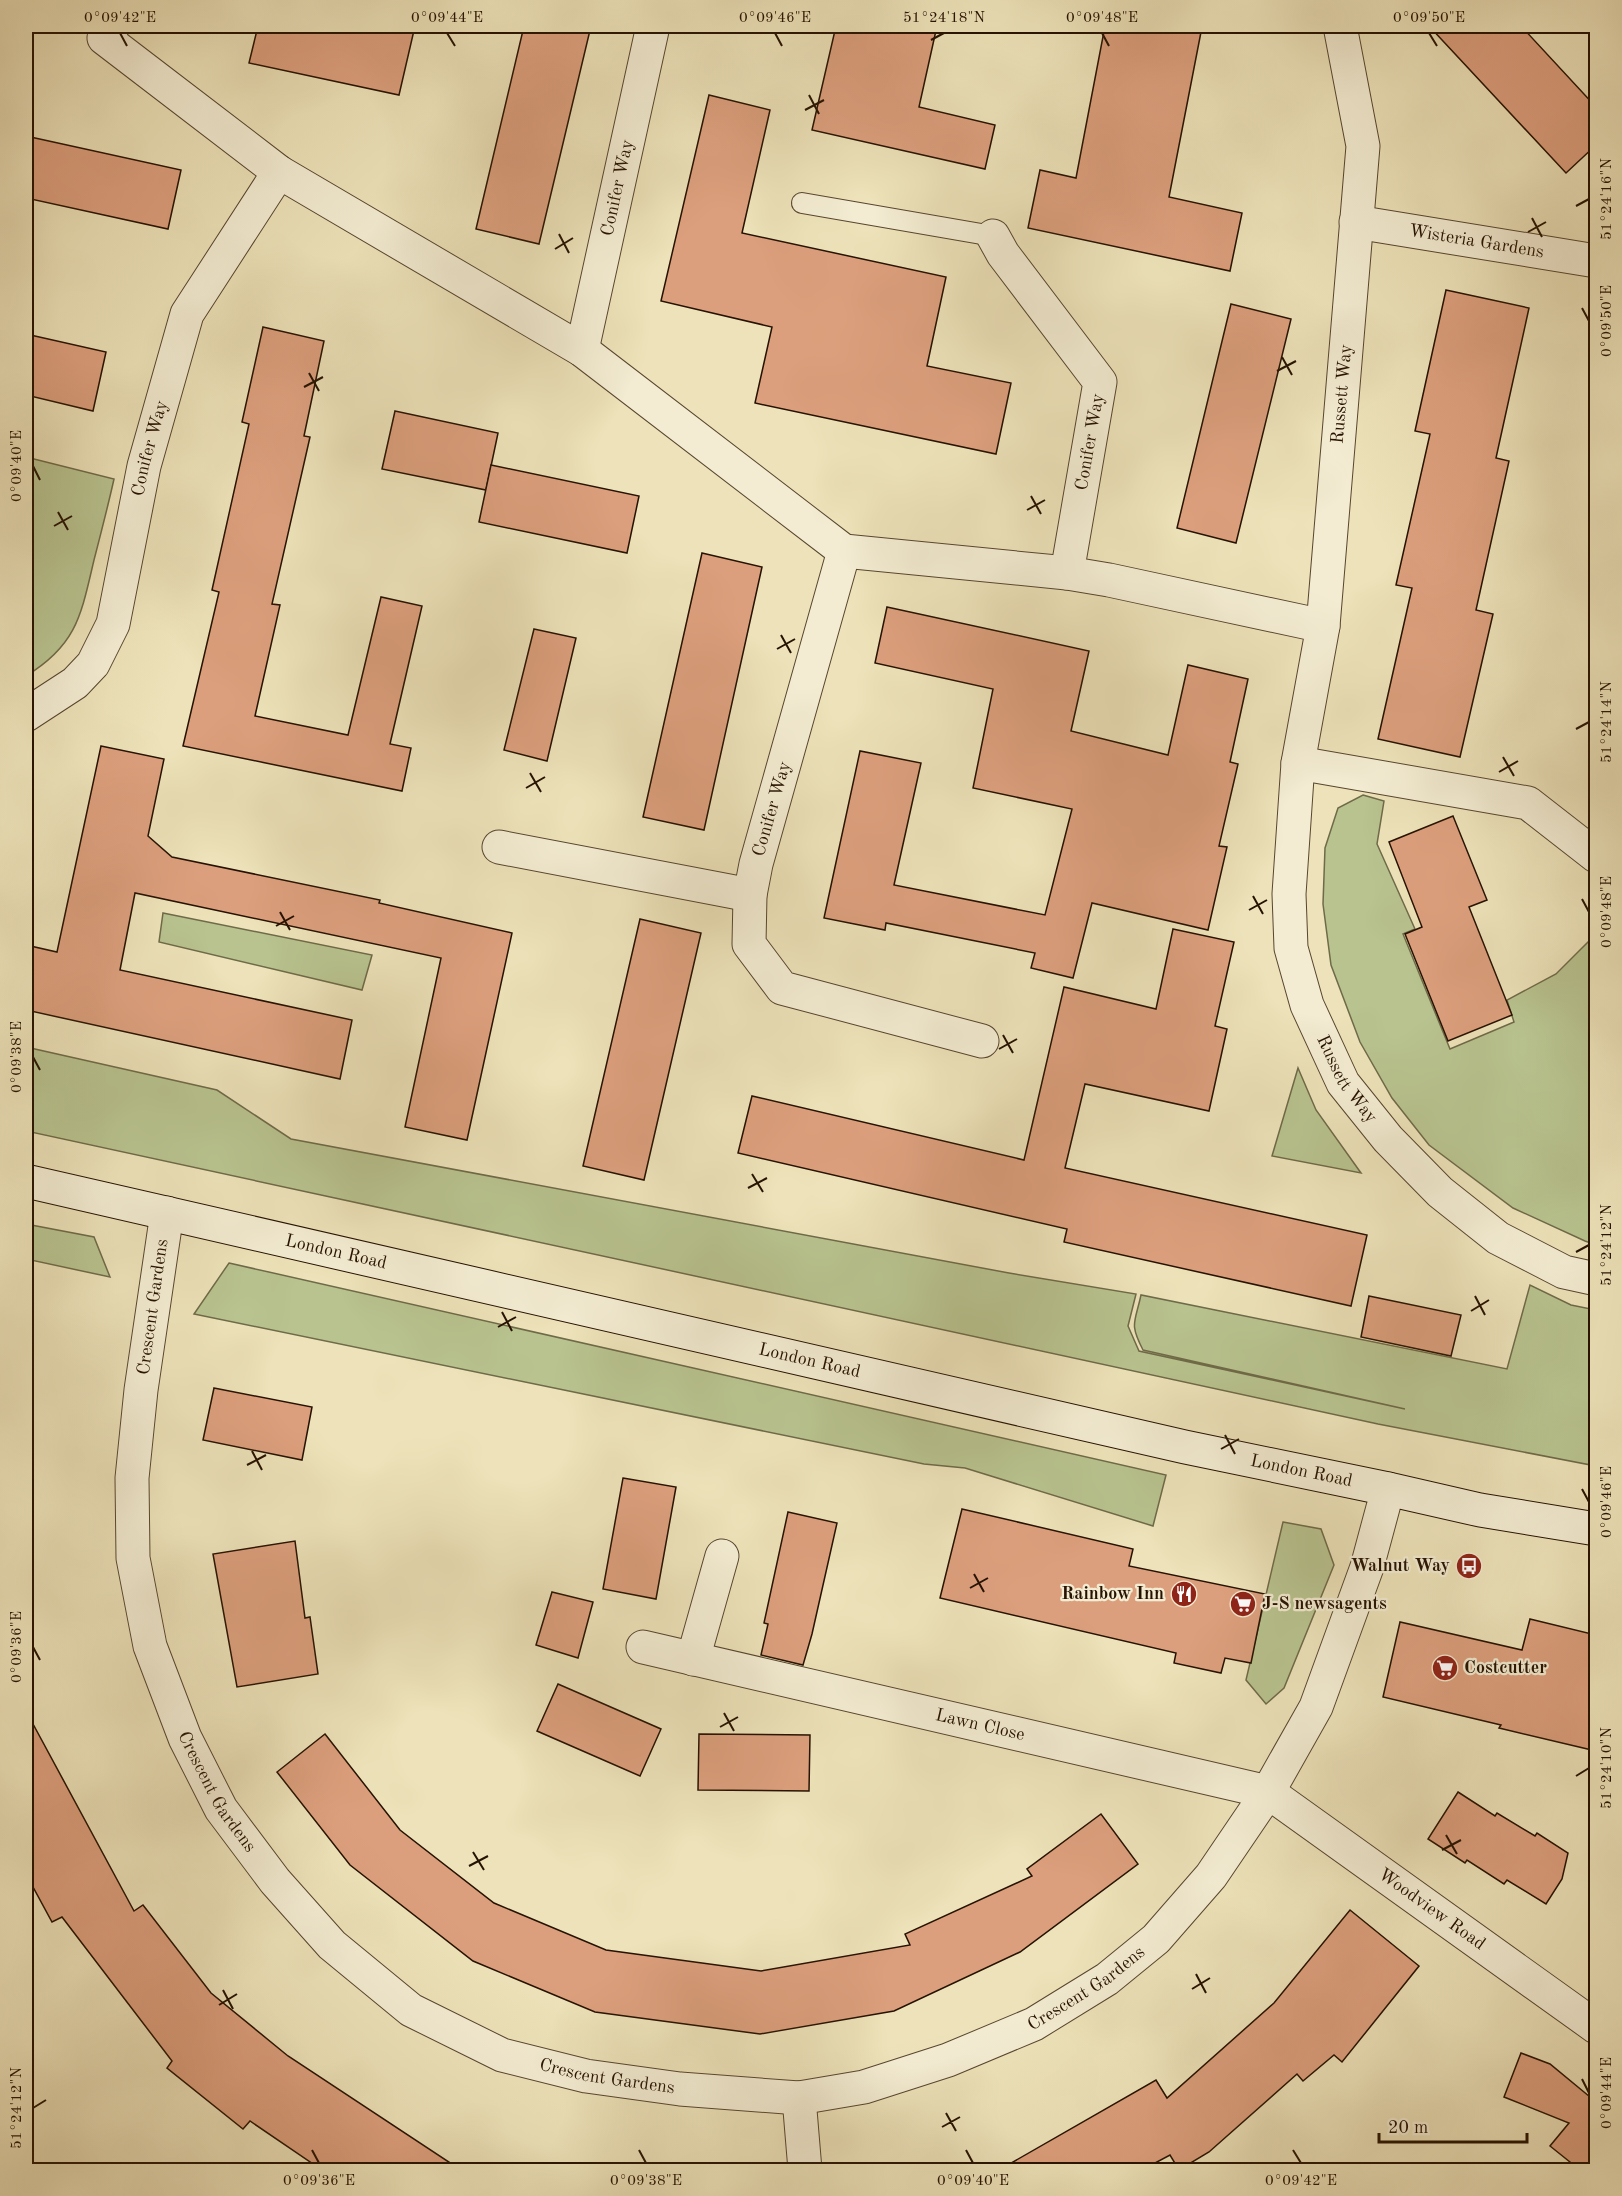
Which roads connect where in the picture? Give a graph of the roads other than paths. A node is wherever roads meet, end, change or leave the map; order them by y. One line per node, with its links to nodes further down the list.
1 (653, 26): 9 (street, Conifer Way)
2 (1340, 26): 6 (street, Russett Way)
3 (102, 30): 4 (street)
4 (279, 172): 9 (street); 13 (street, Conifer Way)
5 (802, 203): 7 (lane)
6 (1356, 222): 8 (street, Wisteria Gardens); 12 (street, Russett Way)
7 (993, 236): 11 (street, Conifer Way)
8 (1596, 261)
9 (582, 350): 10 (street)
10 (844, 551): 11 (street); 17 (street, Conifer Way)
11 (1067, 573): 12 (street)
12 (1323, 626): 14 (street, Russett Way)
13 (26, 715)
14 (1298, 763): 16 (street); 21 (street, Russett Way)
15 (499, 847): 17 (street)
16 (1596, 856)
17 (750, 895): 18 (street, Conifer Way)
18 (982, 1041)
19 (26, 1180): 20 (street, London Road)
20 (167, 1213): 22 (street, London Road); 29 (street, Crescent Gardens)
21 (1596, 1279)
22 (1388, 1489): 23 (street, London Road); 27 (street, Crescent Gardens)
23 (1596, 1529)
24 (722, 1556): 26 (street)
25 (643, 1647): 26 (street, Lawn Close)
26 (693, 1659): 27 (street, Lawn Close)
27 (1268, 1792): 28 (street, Woodview Road); 29 (street, Crescent Gardens)
28 (1596, 2027)
29 (799, 2098): 30 (street)
30 (805, 2170)

